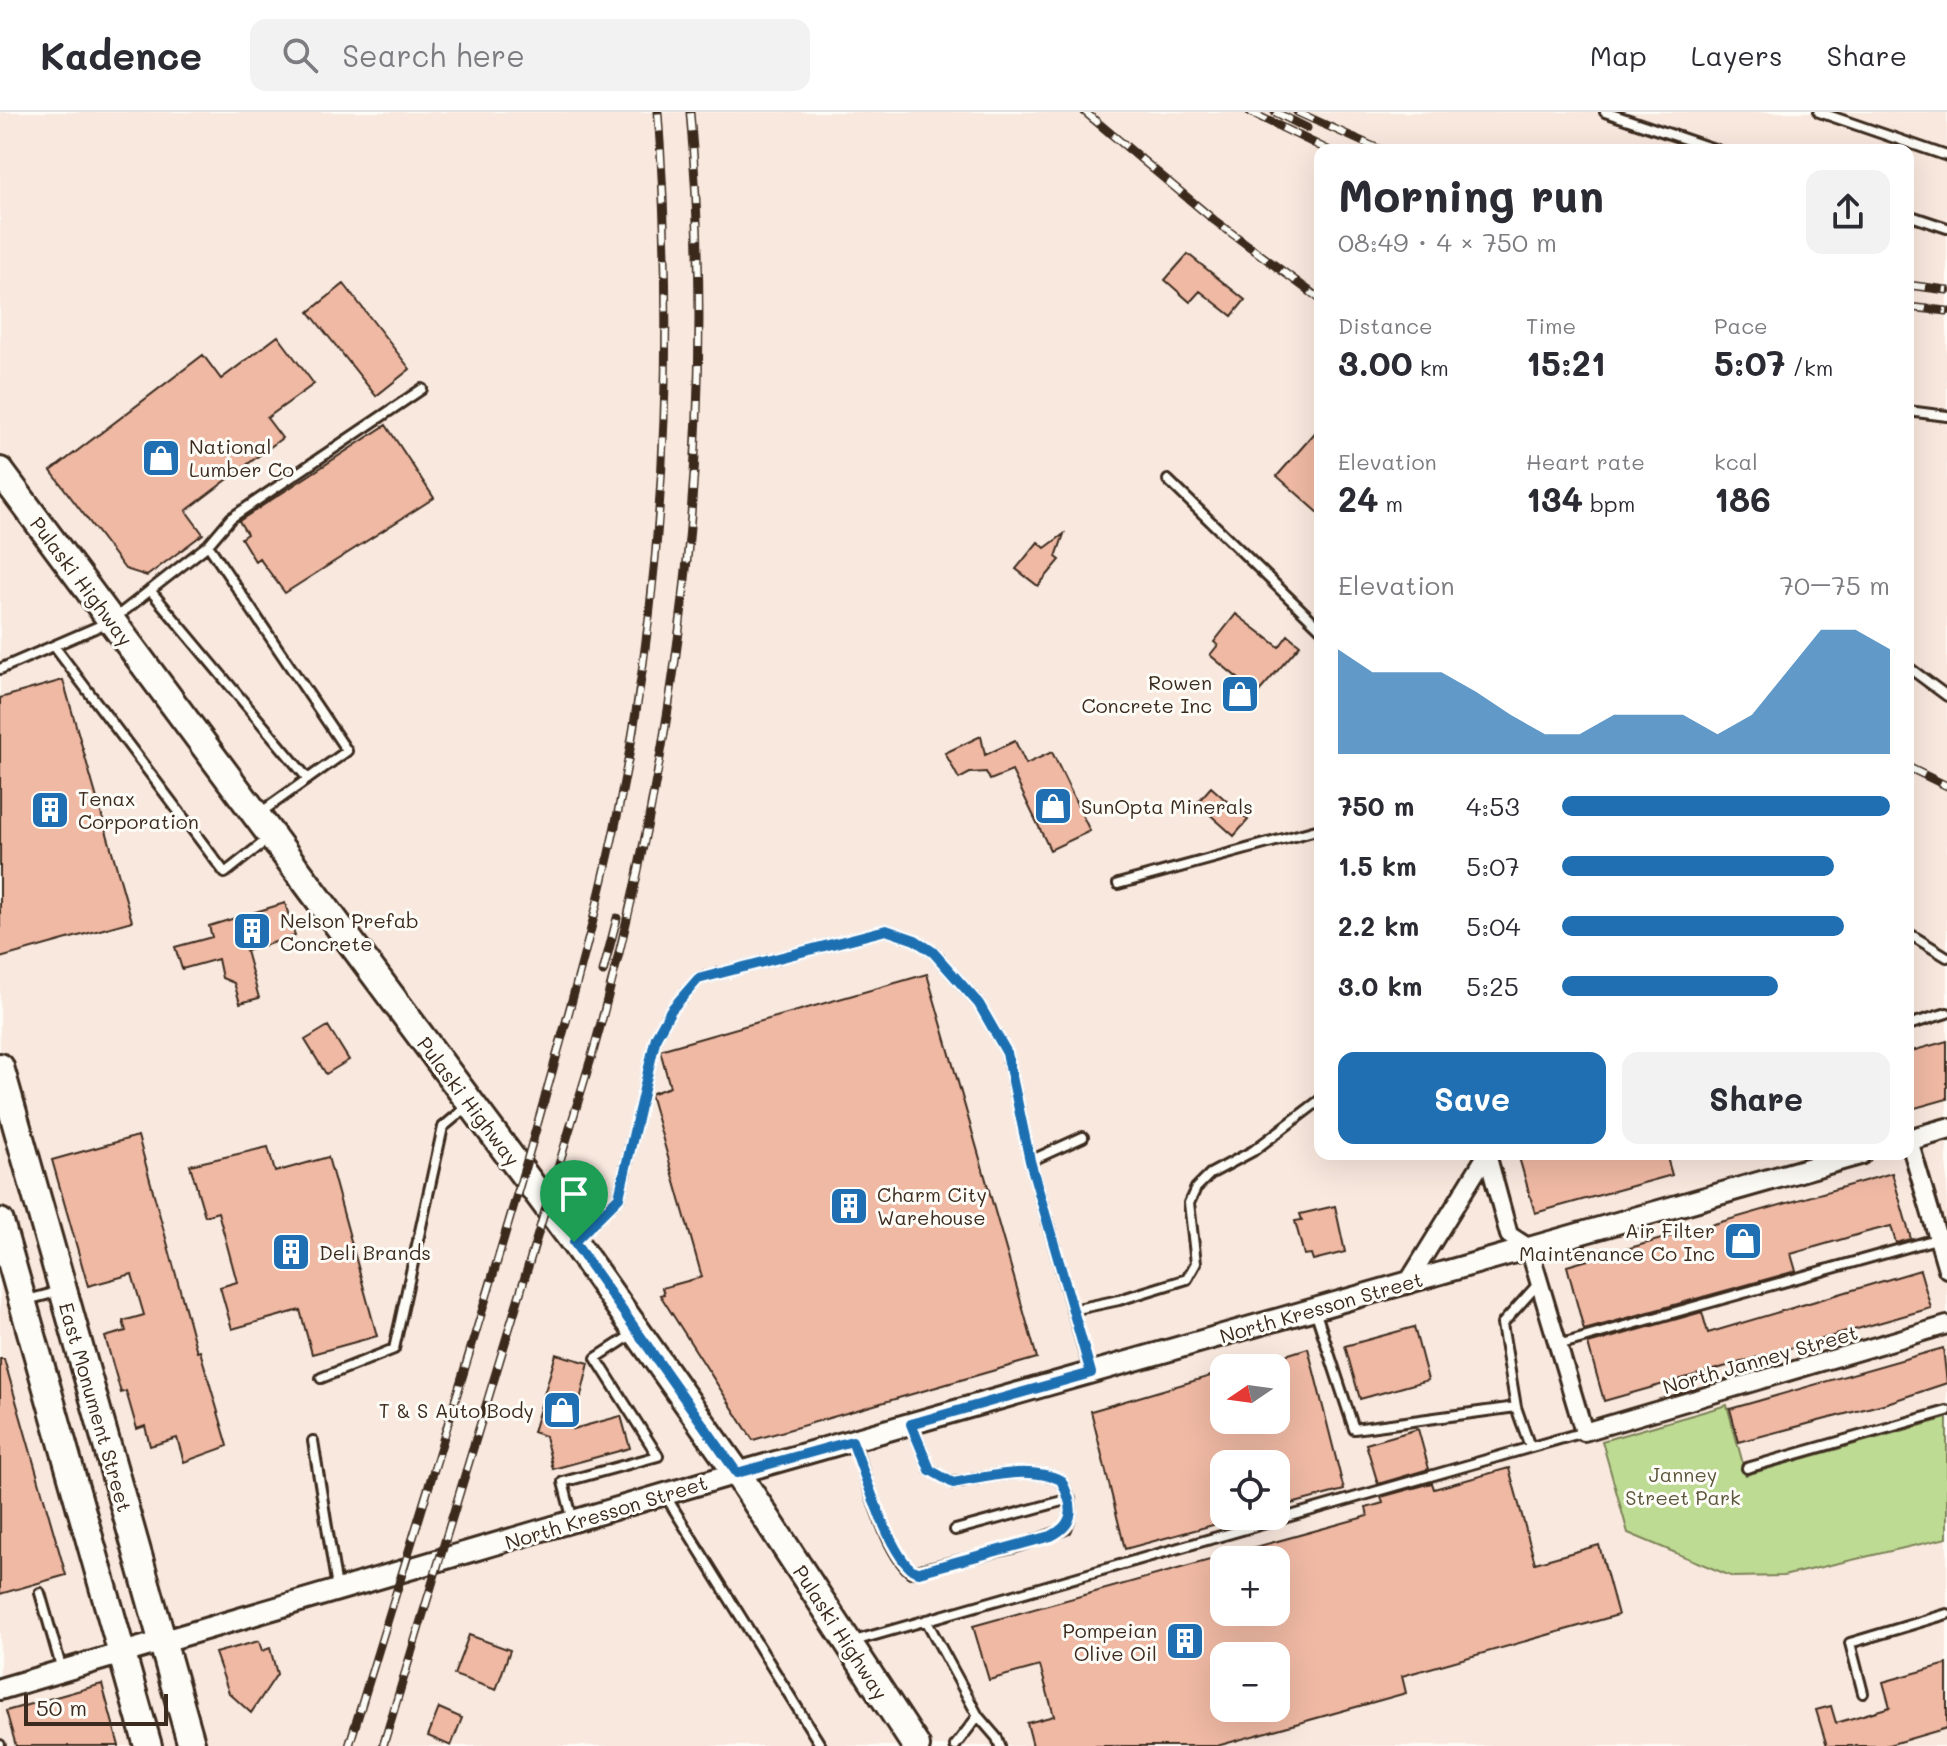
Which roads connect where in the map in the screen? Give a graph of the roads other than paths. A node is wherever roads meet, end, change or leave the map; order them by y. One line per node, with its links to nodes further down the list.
1 (1605, 112): 3 (lane)
2 (1819, 112): 4 (lane)
3 (1699, 144)
4 (1912, 144)
5 (1914, 145): 6 (lane)
6 (1947, 156)
7 (1914, 217): 8 (lane)
8 (1947, 228)
9 (422, 389): 14 (lane)
10 (1914, 412): 11 (lane)
11 (1947, 416)
12 (0, 471): 16 (main road, Pulaski Highway)
13 (1168, 480): 17 (lane)
14 (208, 545): 15 (lane); 22 (lane)
15 (150, 590): 16 (lane); 22 (lane)
16 (111, 621): 18 (lane); 23 (main road, Pulaski Highway)
17 (1314, 622)
18 (54, 646): 19 (lane); 23 (lane)
19 (0, 669)
20 (1914, 671): 21 (lane)
21 (1947, 696)
22 (308, 779): 23 (lane)
23 (264, 826): 31 (main road, Pulaski Highway)
24 (1314, 831): 25 (lane)
25 (1118, 884)
26 (1914, 937): 27 (lane)
27 (1947, 957)
28 (1947, 1013): 29 (lane)
29 (1914, 1023)
30 (2, 1084): 48 (main road, East Monument Street)
31 (471, 1104): 43 (main road, Pulaski Highway); 56 (lane)
32 (1314, 1105): 51 (lane)
33 (1947, 1129): 35 (street)
34 (1083, 1137): 40 (lane)
35 (1914, 1138)
36 (1914, 1157): 42 (street)
37 (1483, 1160): 46 (street)
38 (1489, 1160): 44 (street)
39 (1826, 1160): 44 (street, North Kresson Street)
40 (1030, 1161): 43 (lane); 51 (lane)
41 (0, 1222): 49 (main road, East Monument Street)
42 (1942, 1237): 45 (street); 54 (lane)
43 (574, 1242): 53 (main road, Pulaski Highway)
44 (1529, 1248): 46 (street, North Kresson Street); 47 (street)
45 (1947, 1269)
46 (1408, 1282): 50 (street, North Kresson Street)
47 (1539, 1283): 54 (street); 57 (lane)
48 (64, 1291): 49 (lane); 74 (main road, East Monument Street)
49 (23, 1302): 76 (main road, East Monument Street)
50 (1314, 1309): 55 (street, North Kresson Street); 57 (lane)
51 (1072, 1310): 55 (lane)
52 (1947, 1325): 60 (street, North Janney Street)
53 (637, 1332): 65 (main road, Pulaski Highway); 68 (lane)
54 (1557, 1345): 60 (street)
55 (1091, 1373): 59 (street, North Kresson Street)
56 (321, 1378)
57 (1516, 1407): 63 (lane)
58 (1947, 1411): 64 (lane)
59 (911, 1424): 62 (street, North Kresson Street); 67 (lane)
60 (1584, 1432): 63 (lane)
61 (313, 1441): 71 (lane)
62 (852, 1441): 65 (street, North Kresson Street); 67 (lane)
63 (1530, 1447): 73 (lane)
64 (1747, 1468)
65 (737, 1473): 66 (street, North Kresson Street); 75 (main road, Pulaski Highway)
66 (665, 1494): 68 (street, North Kresson Street); 83 (lane)
67 (1070, 1499): 69 (lane)
68 (573, 1521): 71 (street, North Kresson Street)
69 (955, 1530)
70 (40, 1593): 77 (lane)
71 (338, 1593): 74 (street, North Kresson Street)
72 (1947, 1614): 79 (lane)
73 (926, 1620): 75 (lane); 80 (lane)
74 (163, 1642): 76 (street, North Kresson Street); 82 (main road, East Monument Street)
75 (848, 1642): 84 (main road, Pulaski Highway)
76 (122, 1654): 77 (street, North Kresson Street); 81 (main road, East Monument Street)
77 (62, 1671): 78 (street, North Kresson Street)
78 (0, 1689)
79 (1863, 1693)
80 (978, 1716): 85 (lane); 86 (lane)
81 (148, 1746)
82 (192, 1746)
83 (821, 1746)
84 (916, 1746)
85 (955, 1746)
86 (1000, 1746)

